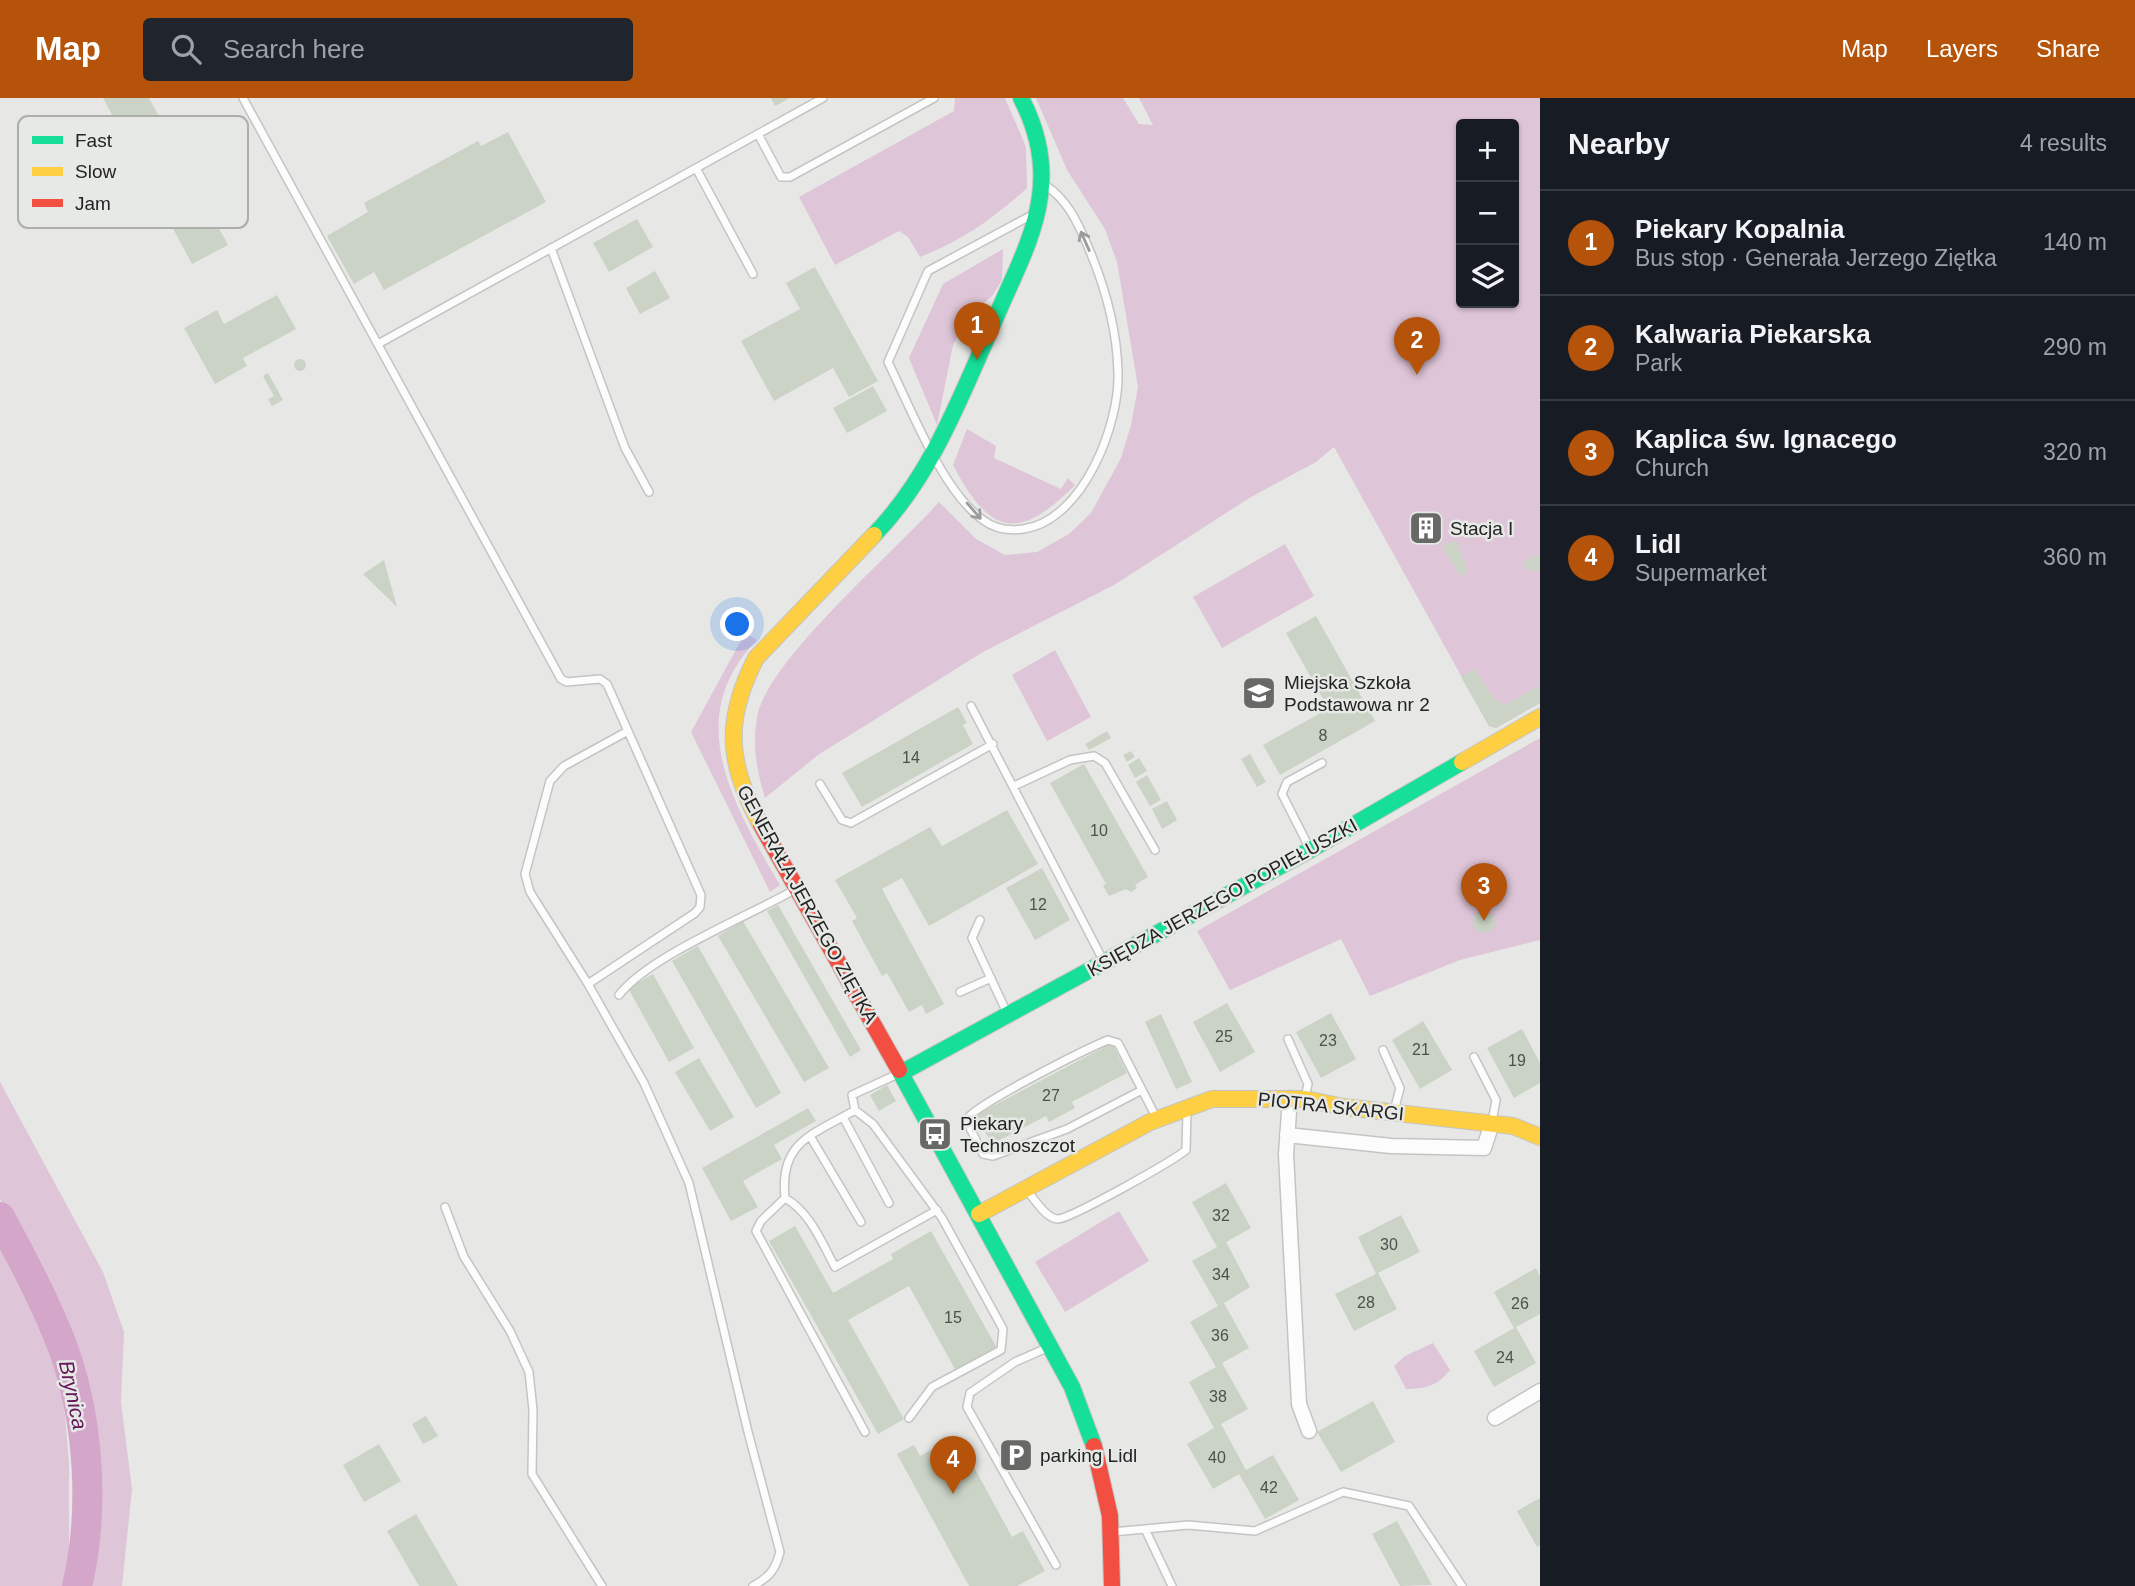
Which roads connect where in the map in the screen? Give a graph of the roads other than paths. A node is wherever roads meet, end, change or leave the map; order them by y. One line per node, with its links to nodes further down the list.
1 (243, 98): 11 (lane)
2 (823, 98): 5 (lane)
3 (934, 98): 5 (lane)
4 (1021, 98): 7 (street, GENERAŁA JERZEGO ZIĘTKA)
5 (758, 134): 6 (lane)
6 (696, 168): 9 (lane); 10 (lane)
7 (1043, 184): 8 (street, GENERAŁA JERZEGO ZIĘTKA); 12 (lane, one-way to 7)
8 (1038, 211): 12 (street, GENERAŁA JERZEGO ZIĘTKA); 12 (lane)
9 (551, 248): 11 (lane); 13 (lane)
10 (753, 274)
11 (378, 344): 16 (lane)
12 (934, 455): 23 (street, GENERAŁA JERZEGO ZIĘTKA)
13 (649, 492)
14 (971, 706): 17 (lane)
15 (1540, 717): 22 (street, KSIĘDZA JERZEGO POPIEŁUSZKI)
16 (628, 732): 27 (lane); 27 (lane)
17 (993, 744): 19 (lane); 20 (lane)
18 (1322, 763): 22 (lane)
19 (820, 784)
20 (1014, 786): 21 (lane); 25 (lane)
21 (1155, 850)
22 (1310, 850): 25 (street, KSIĘDZA JERZEGO POPIEŁUSZKI)
23 (796, 889): 29 (lane); 34 (street, GENERAŁA JERZEGO ZIĘTKA)
24 (980, 920): 26 (lane)
25 (1104, 962): 30 (street, KSIĘDZA JERZEGO POPIEŁUSZKI)
26 (991, 978): 28 (lane); 30 (lane)
27 (588, 984): 63 (lane)
28 (960, 992)
29 (619, 995)
30 (1007, 1014): 34 (street, KSIĘDZA JERZEGO POPIEŁUSZKI)
31 (1288, 1039): 36 (lane)
32 (1383, 1051): 39 (lane)
33 (1474, 1057): 42 (lane)
34 (901, 1073): 38 (lane); 51 (street, GENERAŁA JERZEGO ZIĘTKA)
35 (1142, 1090): 35 (lane); 41 (lane)
36 (1297, 1099): 37 (street, PIOTRA SKARGI); 39 (street, PIOTRA SKARGI); 43 (street)
37 (1187, 1108): 41 (street, PIOTRA SKARGI); 46 (lane)
38 (855, 1110): 40 (lane); 50 (lane)
39 (1394, 1112): 42 (street, PIOTRA SKARGI)
40 (843, 1117): 44 (lane); 48 (lane)
41 (1157, 1119): 46 (street, PIOTRA SKARGI)
42 (1492, 1123): 43 (street); 45 (street, PIOTRA SKARGI)
43 (1287, 1135): 57 (street)
44 (810, 1136): 47 (lane); 52 (lane)
45 (1540, 1137)
46 (1026, 1191): 51 (street, PIOTRA SKARGI)
47 (786, 1198): 50 (lane); 58 (lane)
48 (889, 1203)
49 (445, 1207): 62 (lane)
50 (937, 1210): 55 (lane)
51 (979, 1214): 53 (street, GENERAŁA JERZEGO ZIĘTKA)
52 (861, 1222)
53 (1049, 1347): 60 (street, GENERAŁA JERZEGO ZIĘTKA); 61 (lane)
54 (1540, 1391): 56 (street)
55 (909, 1418)
56 (1495, 1418)
57 (1309, 1431)
58 (865, 1432)
59 (1145, 1529): 60 (lane); 65 (lane); 66 (lane)
60 (1111, 1532): 64 (street, GENERAŁA JERZEGO ZIĘTKA)
61 (1056, 1565)
62 (602, 1586)
63 (753, 1586)
64 (1112, 1586)
65 (1172, 1586)
66 (1462, 1586)

